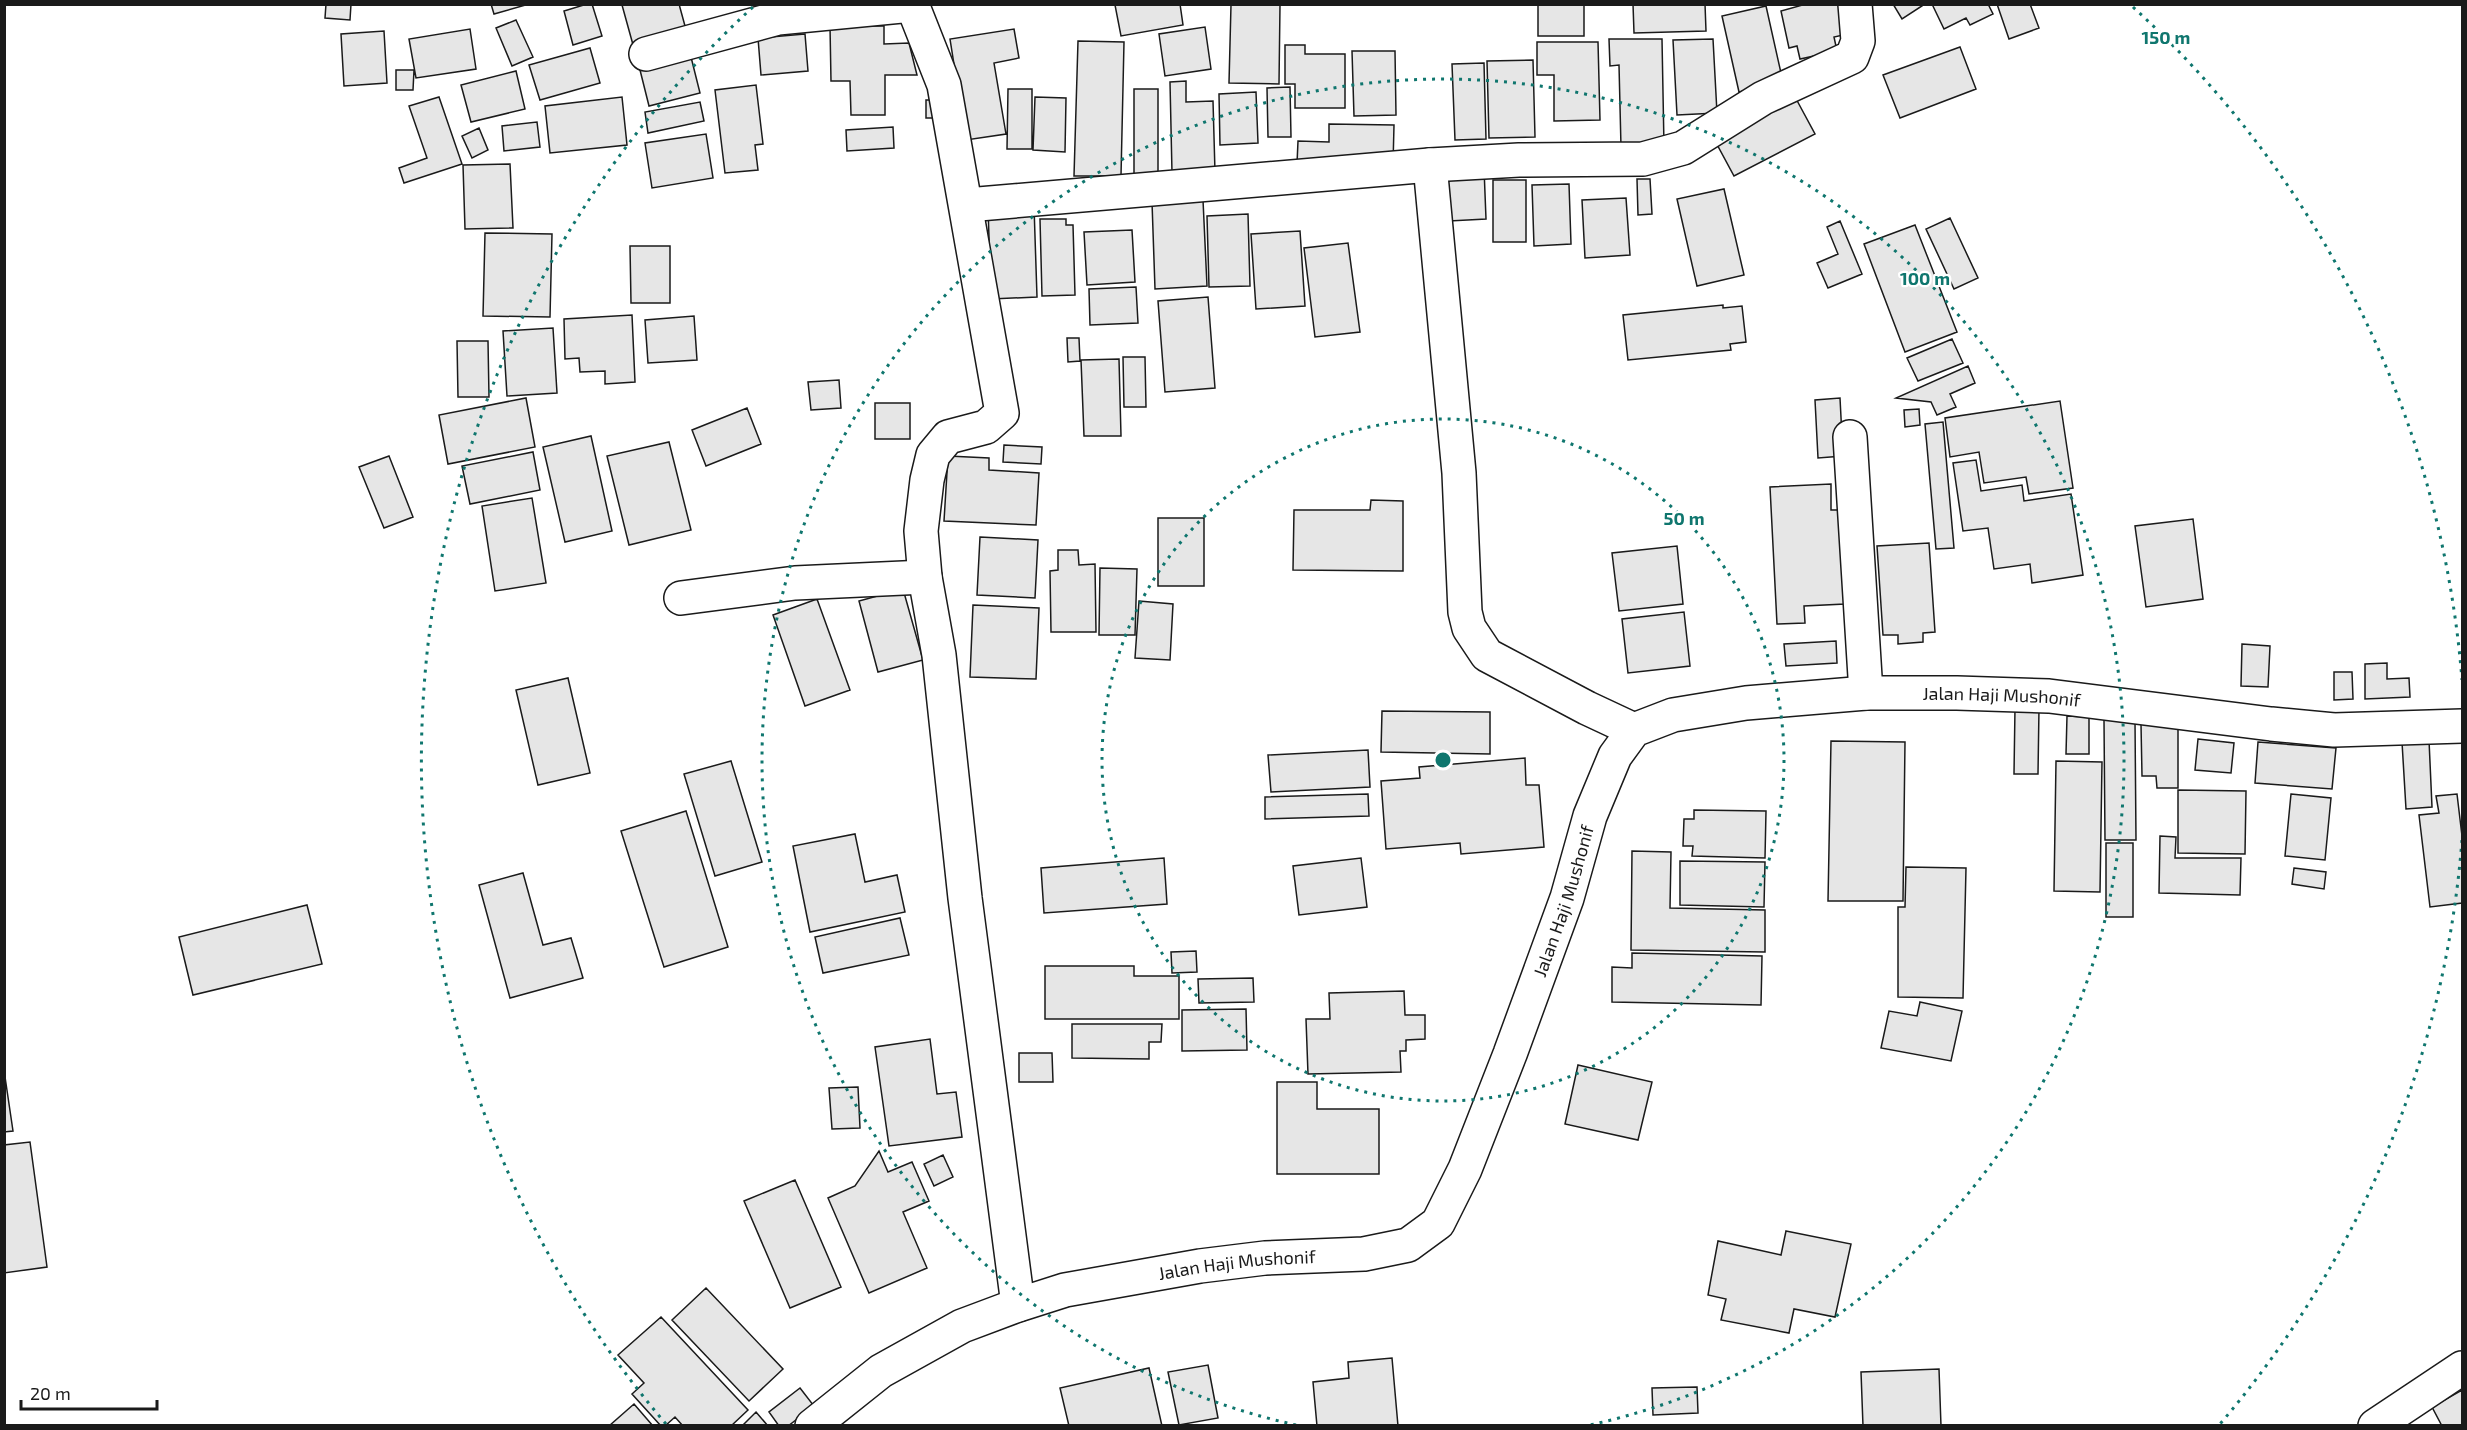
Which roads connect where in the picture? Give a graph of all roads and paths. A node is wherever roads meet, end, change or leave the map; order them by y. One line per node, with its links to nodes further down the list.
1 (1855, 4): 4 (street)
2 (912, 5): 3 (street); 5 (street)
3 (646, 54)
4 (1430, 165): 5 (street); 11 (street)
5 (967, 205): 7 (street)
6 (1850, 437): 9 (street)
7 (925, 577): 8 (street); 12 (street)
8 (681, 598)
9 (1866, 693): 10 (street, Jalan Haji Mushonif); 11 (street, Jalan Haji Mushonif)
10 (2463, 726)
11 (1634, 730): 12 (street, Jalan Haji Mushonif)
12 (1018, 1305): 14 (street, Jalan Haji Mushonif)
13 (2463, 1368): 15 (street)
14 (812, 1425)
15 (2375, 1425)

